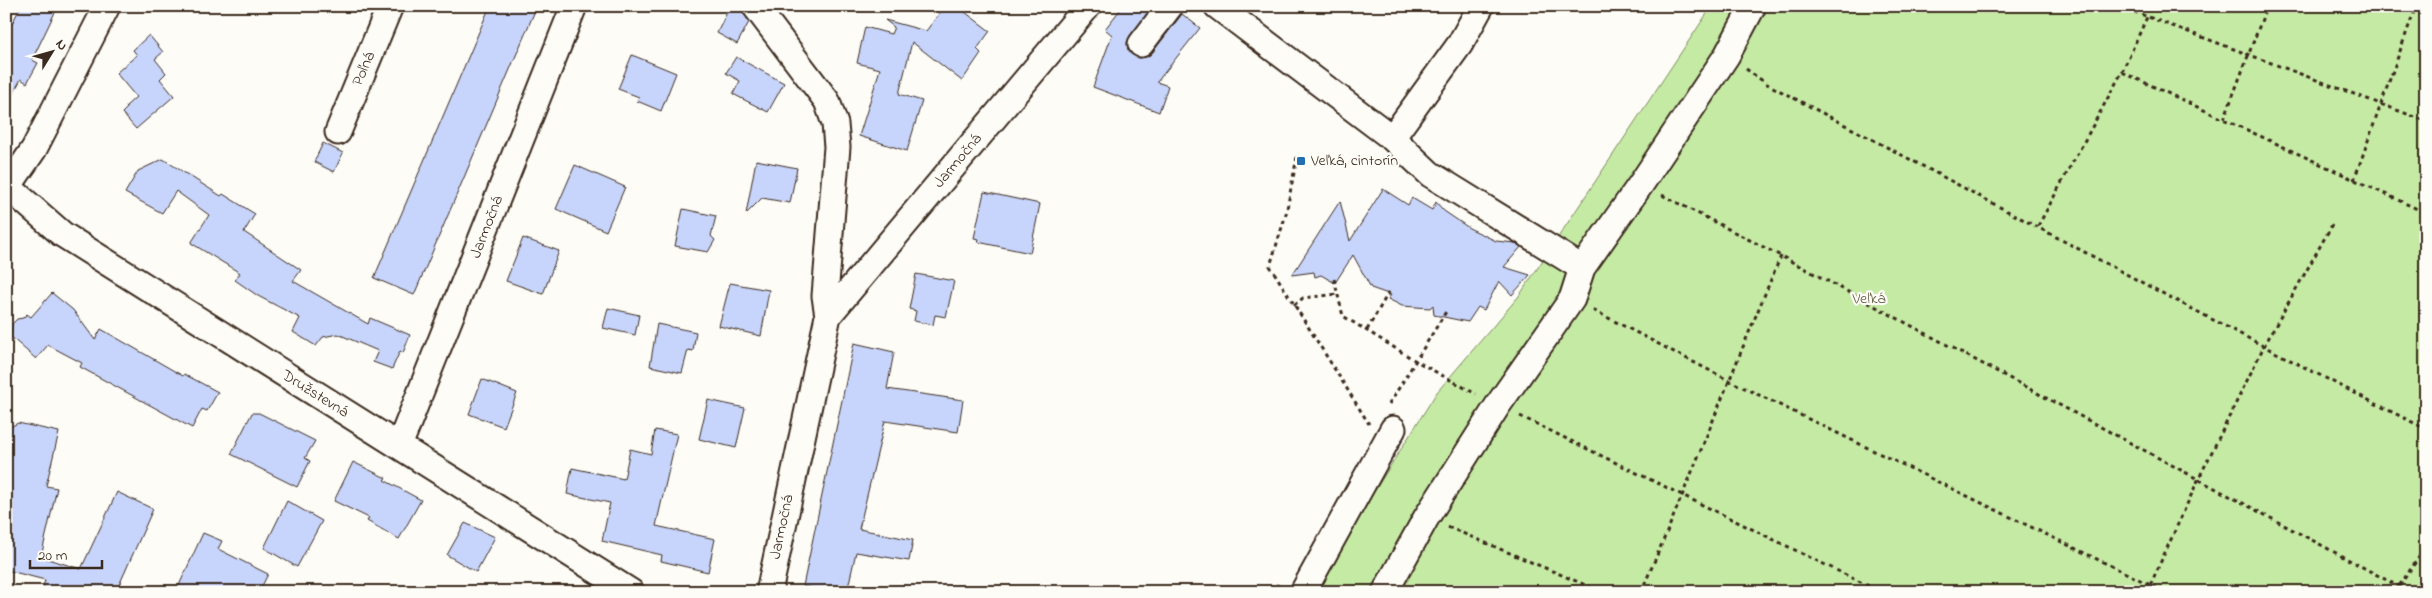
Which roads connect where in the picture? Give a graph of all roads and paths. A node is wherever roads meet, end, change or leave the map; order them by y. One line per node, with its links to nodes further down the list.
1 (107, 6): 26 (street)
2 (390, 6): 21 (street, Poľná)
3 (574, 6): 46 (street, Jarmočná)
4 (755, 6): 38 (street, Jarmočná)
5 (1088, 6): 38 (street, Jarmočná)
6 (1170, 6): 14 (street)
7 (1217, 6): 22 (street)
8 (1481, 6): 22 (street)
9 (1753, 6): 15 (street)
10 (2118, 6): 13 (path)
11 (2267, 6): 16 (path)
12 (2416, 6): 18 (path)
13 (2147, 17): 16 (path); 17 (path)
14 (1141, 44)
15 (1726, 55): 25 (street); 29 (path)
16 (2249, 55): 18 (path); 19 (path)
17 (2122, 72): 19 (path); 29 (path)
18 (2380, 104): 20 (path); 24 (path)
19 (2224, 119): 24 (path)
20 (2426, 122)
21 (338, 132)
22 (1392, 138): 31 (street)
23 (1297, 157): 36 (path)
24 (2354, 180): 27 (path)
25 (1641, 184): 30 (path); 31 (street)
26 (7, 186): 46 (street, Družstevná)
27 (2426, 213)
28 (2332, 225): 40 (path)
29 (2038, 226): 40 (path)
30 (1781, 256): 42 (path); 47 (path)
31 (1582, 268): 35 (street)
32 (1334, 279): 34 (path)
33 (1390, 290): 39 (path)
34 (1338, 294): 36 (path); 39 (path)
35 (1572, 299): 42 (path); 43 (street)
36 (1294, 304): 44 (path)
37 (1447, 310): 41 (path)
38 (828, 316): 54 (street, Jarmočná)
39 (1366, 330): 41 (path)
40 (2263, 348): 45 (path); 47 (path)
41 (1416, 361): 43 (path); 44 (path)
42 (1728, 380): 48 (path); 51 (path)
43 (1498, 406): 48 (path); 49 (street)
44 (1385, 422): 55 (street)
45 (2426, 429)
46 (399, 446): 53 (street, Družstevná)
47 (2199, 478): 51 (path); 52 (path)
48 (1684, 494): 58 (path); 59 (path)
49 (1426, 518): 56 (street); 57 (path)
50 (2426, 547): 52 (path)
51 (2151, 584): 60 (path); 61 (path)
52 (2399, 586): 62 (path); 63 (path)
53 (631, 592)
54 (768, 592)
55 (1303, 592)
56 (1385, 592)
57 (1602, 592)
58 (1641, 592)
59 (1881, 592)
60 (2147, 592)
61 (2165, 592)
62 (2395, 592)
63 (2408, 592)

